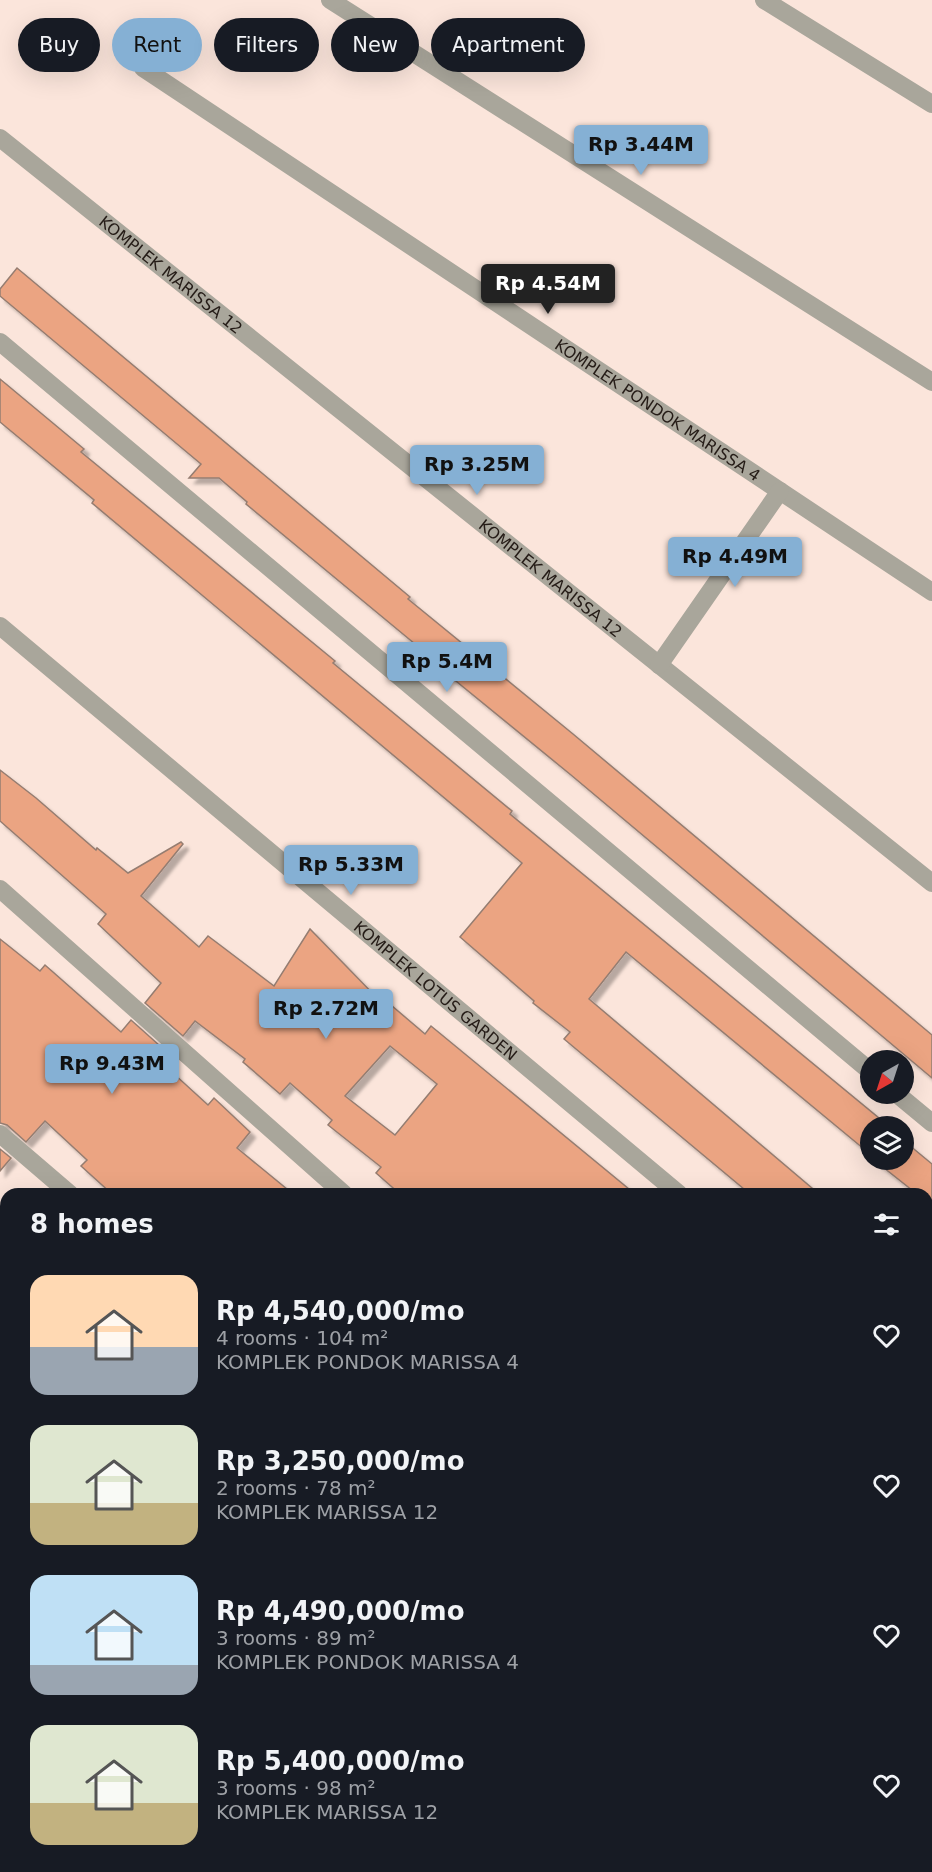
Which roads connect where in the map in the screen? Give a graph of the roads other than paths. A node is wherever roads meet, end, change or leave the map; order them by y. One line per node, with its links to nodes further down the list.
1 (330, 0): 7 (street)
2 (764, 0): 4 (street)
3 (149, 72): 8 (street, KOMPLEK PONDOK MARISSA 4)
4 (932, 104)
5 (0, 138): 11 (street, KOMPLEK MARISSA 12)
6 (0, 342): 14 (street)
7 (932, 382)
8 (780, 491): 9 (street, KOMPLEK PONDOK MARISSA 4); 11 (street)
9 (932, 592)
10 (0, 626): 20 (street, KOMPLEK LOTUS GARDEN)
11 (659, 665): 12 (street, KOMPLEK MARISSA 12)
12 (932, 882)
13 (0, 889): 19 (street)
14 (860, 1063)
15 (909, 1104): 16 (street)
16 (932, 1123)
17 (0, 1134): 18 (street)
18 (63, 1188)
19 (337, 1188)
20 (672, 1188)

